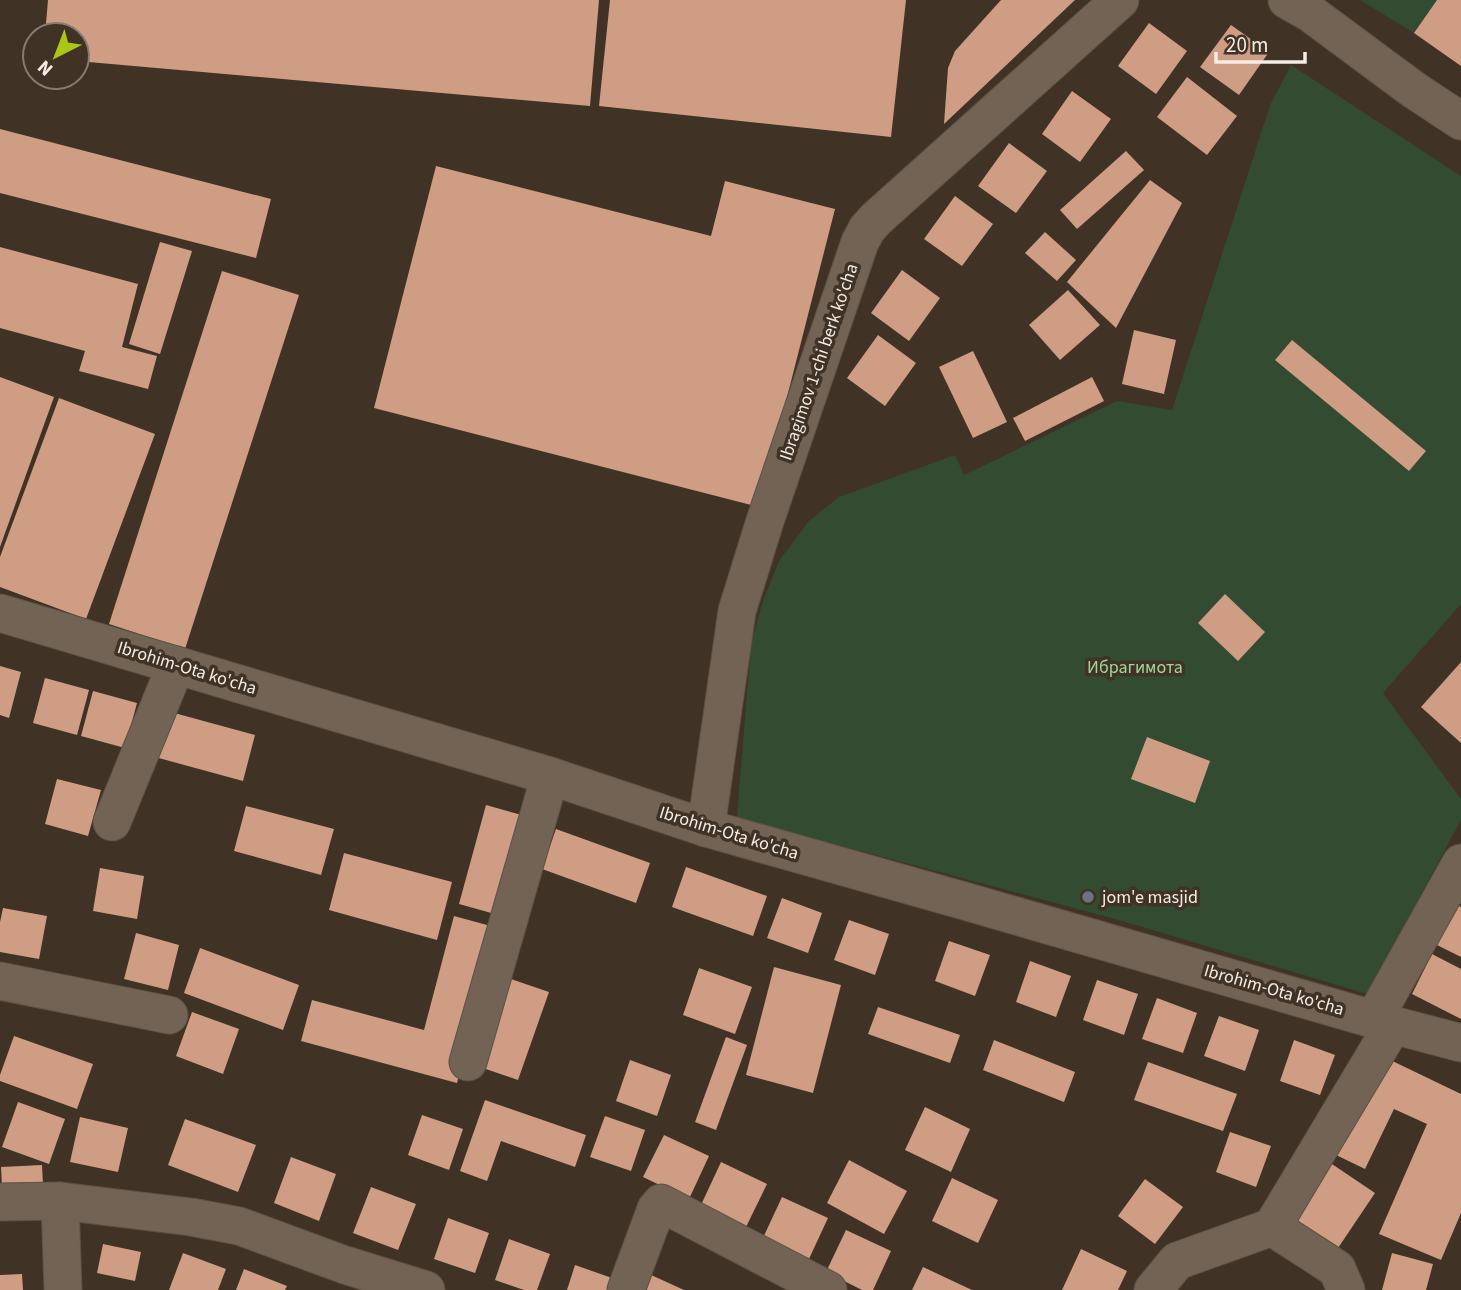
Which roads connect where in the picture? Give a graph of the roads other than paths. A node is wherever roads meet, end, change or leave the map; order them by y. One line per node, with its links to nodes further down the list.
1 (1120, 0): 8 (street, Ibragimov 1-chi berk ko'cha)
2 (1287, 0): 3 (street)
3 (1461, 121)
4 (0, 612): 5 (street, Ibrohim-Ota ko'cha)
5 (176, 665): 6 (street, Ibrohim-Ota ko'cha); 7 (street)
6 (550, 776): 8 (street, Ibrohim-Ota ko'cha); 14 (street)
7 (112, 822)
8 (706, 828): 12 (street, Ibrohim-Ota ko'cha)
9 (1459, 872): 12 (street)
10 (0, 981): 11 (street)
11 (169, 1016)
12 (1383, 1022): 13 (street, Ibrohim-Ota ko'cha); 17 (street)
13 (1461, 1043)
14 (468, 1062)
15 (60, 1201): 16 (street); 18 (street); 19 (street)
16 (0, 1202)
17 (1272, 1227): 22 (street); 23 (street)
18 (63, 1290)
19 (426, 1290)
20 (626, 1290): 21 (street)
21 (828, 1290)
22 (1153, 1290)
23 (1346, 1290)

